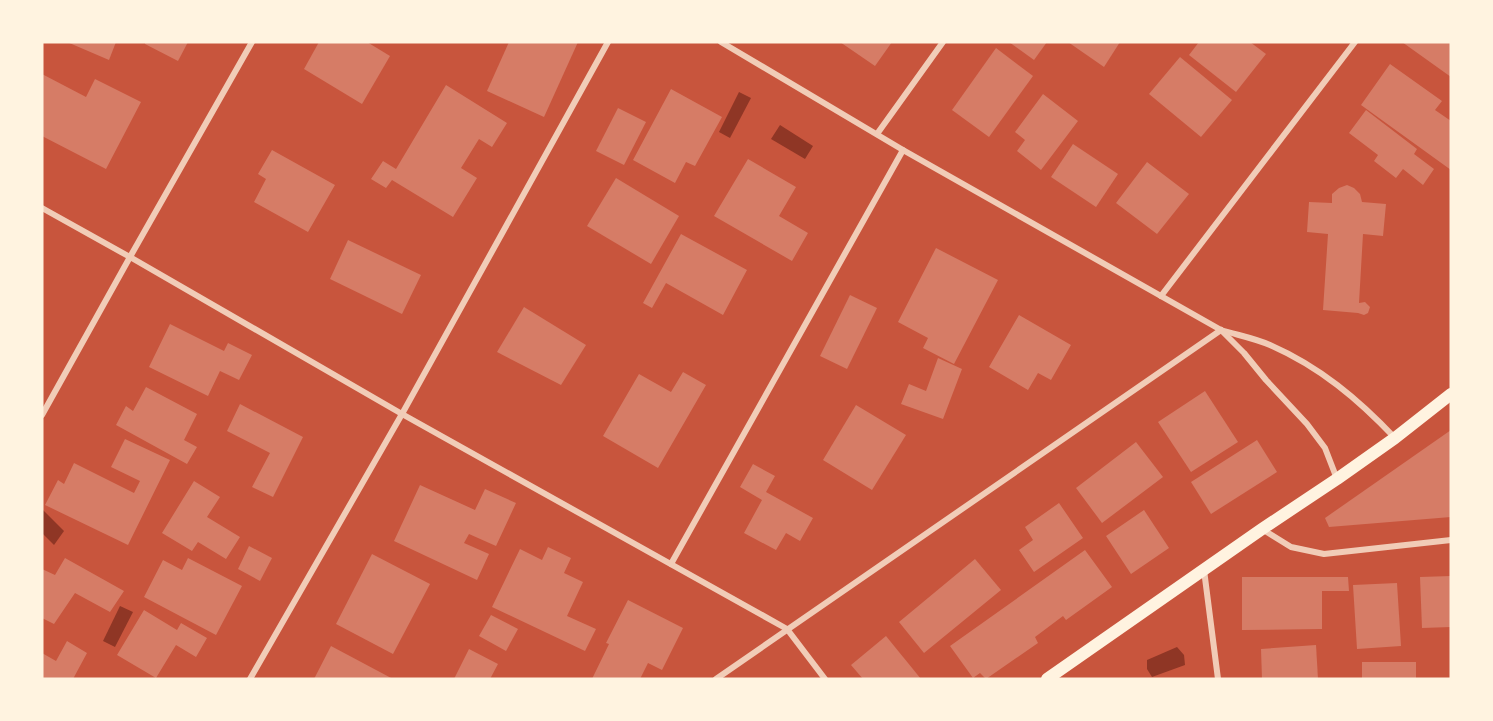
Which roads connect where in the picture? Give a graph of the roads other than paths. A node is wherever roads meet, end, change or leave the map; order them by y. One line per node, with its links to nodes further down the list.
1 (252, 42): 9 (street)
2 (608, 42): 13 (street)
3 (721, 42): 6 (street)
4 (943, 42): 6 (street)
5 (1355, 42): 10 (street)
6 (877, 134): 7 (street)
7 (903, 150): 10 (street); 19 (street)
8 (42, 208): 9 (street)
9 (130, 257): 13 (street); 14 (street)
10 (1161, 296): 11 (street)
11 (1221, 330): 15 (street); 16 (street); 21 (street)
12 (1451, 394): 15 (main road)
13 (402, 414): 19 (street); 22 (street)
14 (42, 415)
15 (1395, 438): 16 (main road)
16 (1337, 479): 17 (main road)
17 (1262, 529): 18 (street); 20 (main road)
18 (1451, 540)
19 (671, 564): 21 (street)
20 (1204, 569): 25 (main road); 26 (street)
21 (787, 629): 23 (street); 24 (street)
22 (250, 679)
23 (716, 679)
24 (825, 679)
25 (1047, 679)
26 (1218, 679)

